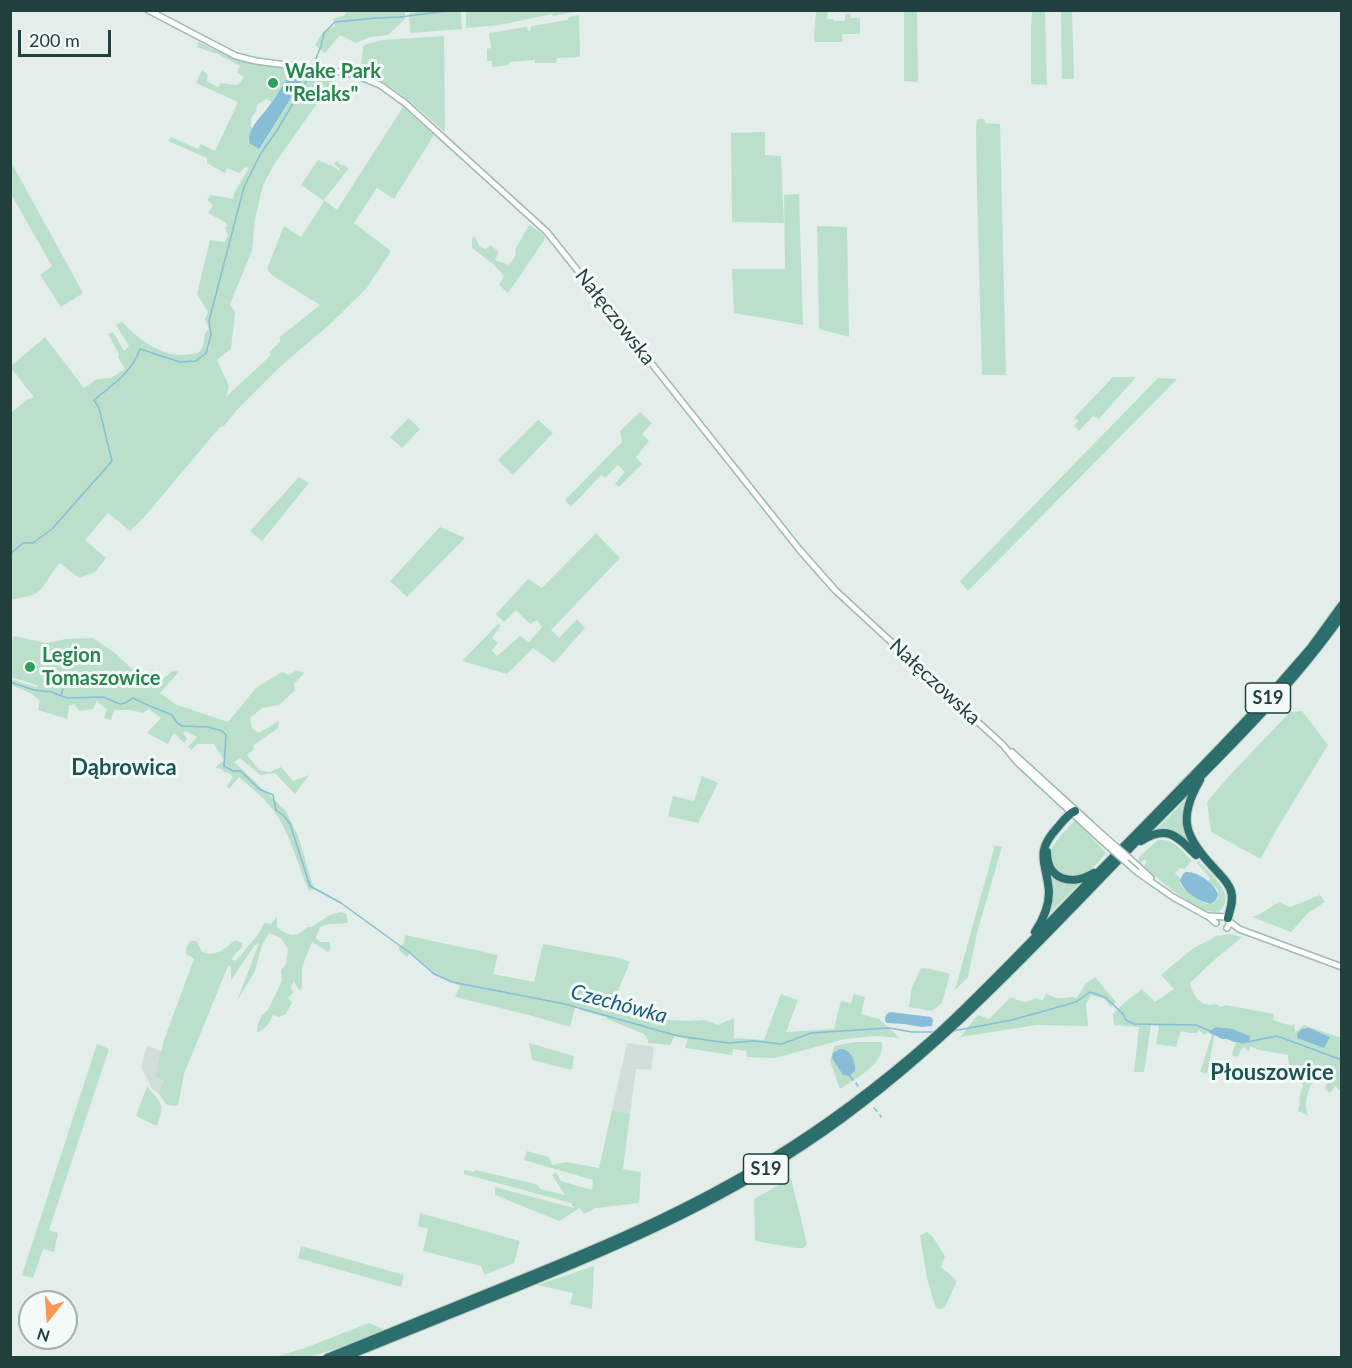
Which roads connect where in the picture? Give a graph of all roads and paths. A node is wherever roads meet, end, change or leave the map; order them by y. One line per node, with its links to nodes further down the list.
1 (148, 10): 5 (main road, Nałęczowska)
2 (1341, 605): 7 (highway, S19)
3 (1341, 615): 4 (highway, S19)
4 (1216, 760): 6 (highway, S19); 8 (highway)
5 (1073, 813): 7 (highway); 8 (main road, Nałęczowska, bridge); 9 (highway)
6 (1128, 850): 8 (highway); 11 (highway, S19)
7 (1112, 859): 9 (highway, S19)
8 (1223, 923): 10 (main road)
9 (1018, 955): 11 (highway, S19)
10 (1341, 968)
11 (964, 1013): 12 (highway, S19); 12 (highway, S19)
12 (340, 1355): 13 (highway); 14 (highway, S19)
13 (318, 1358)
14 (327, 1358)

